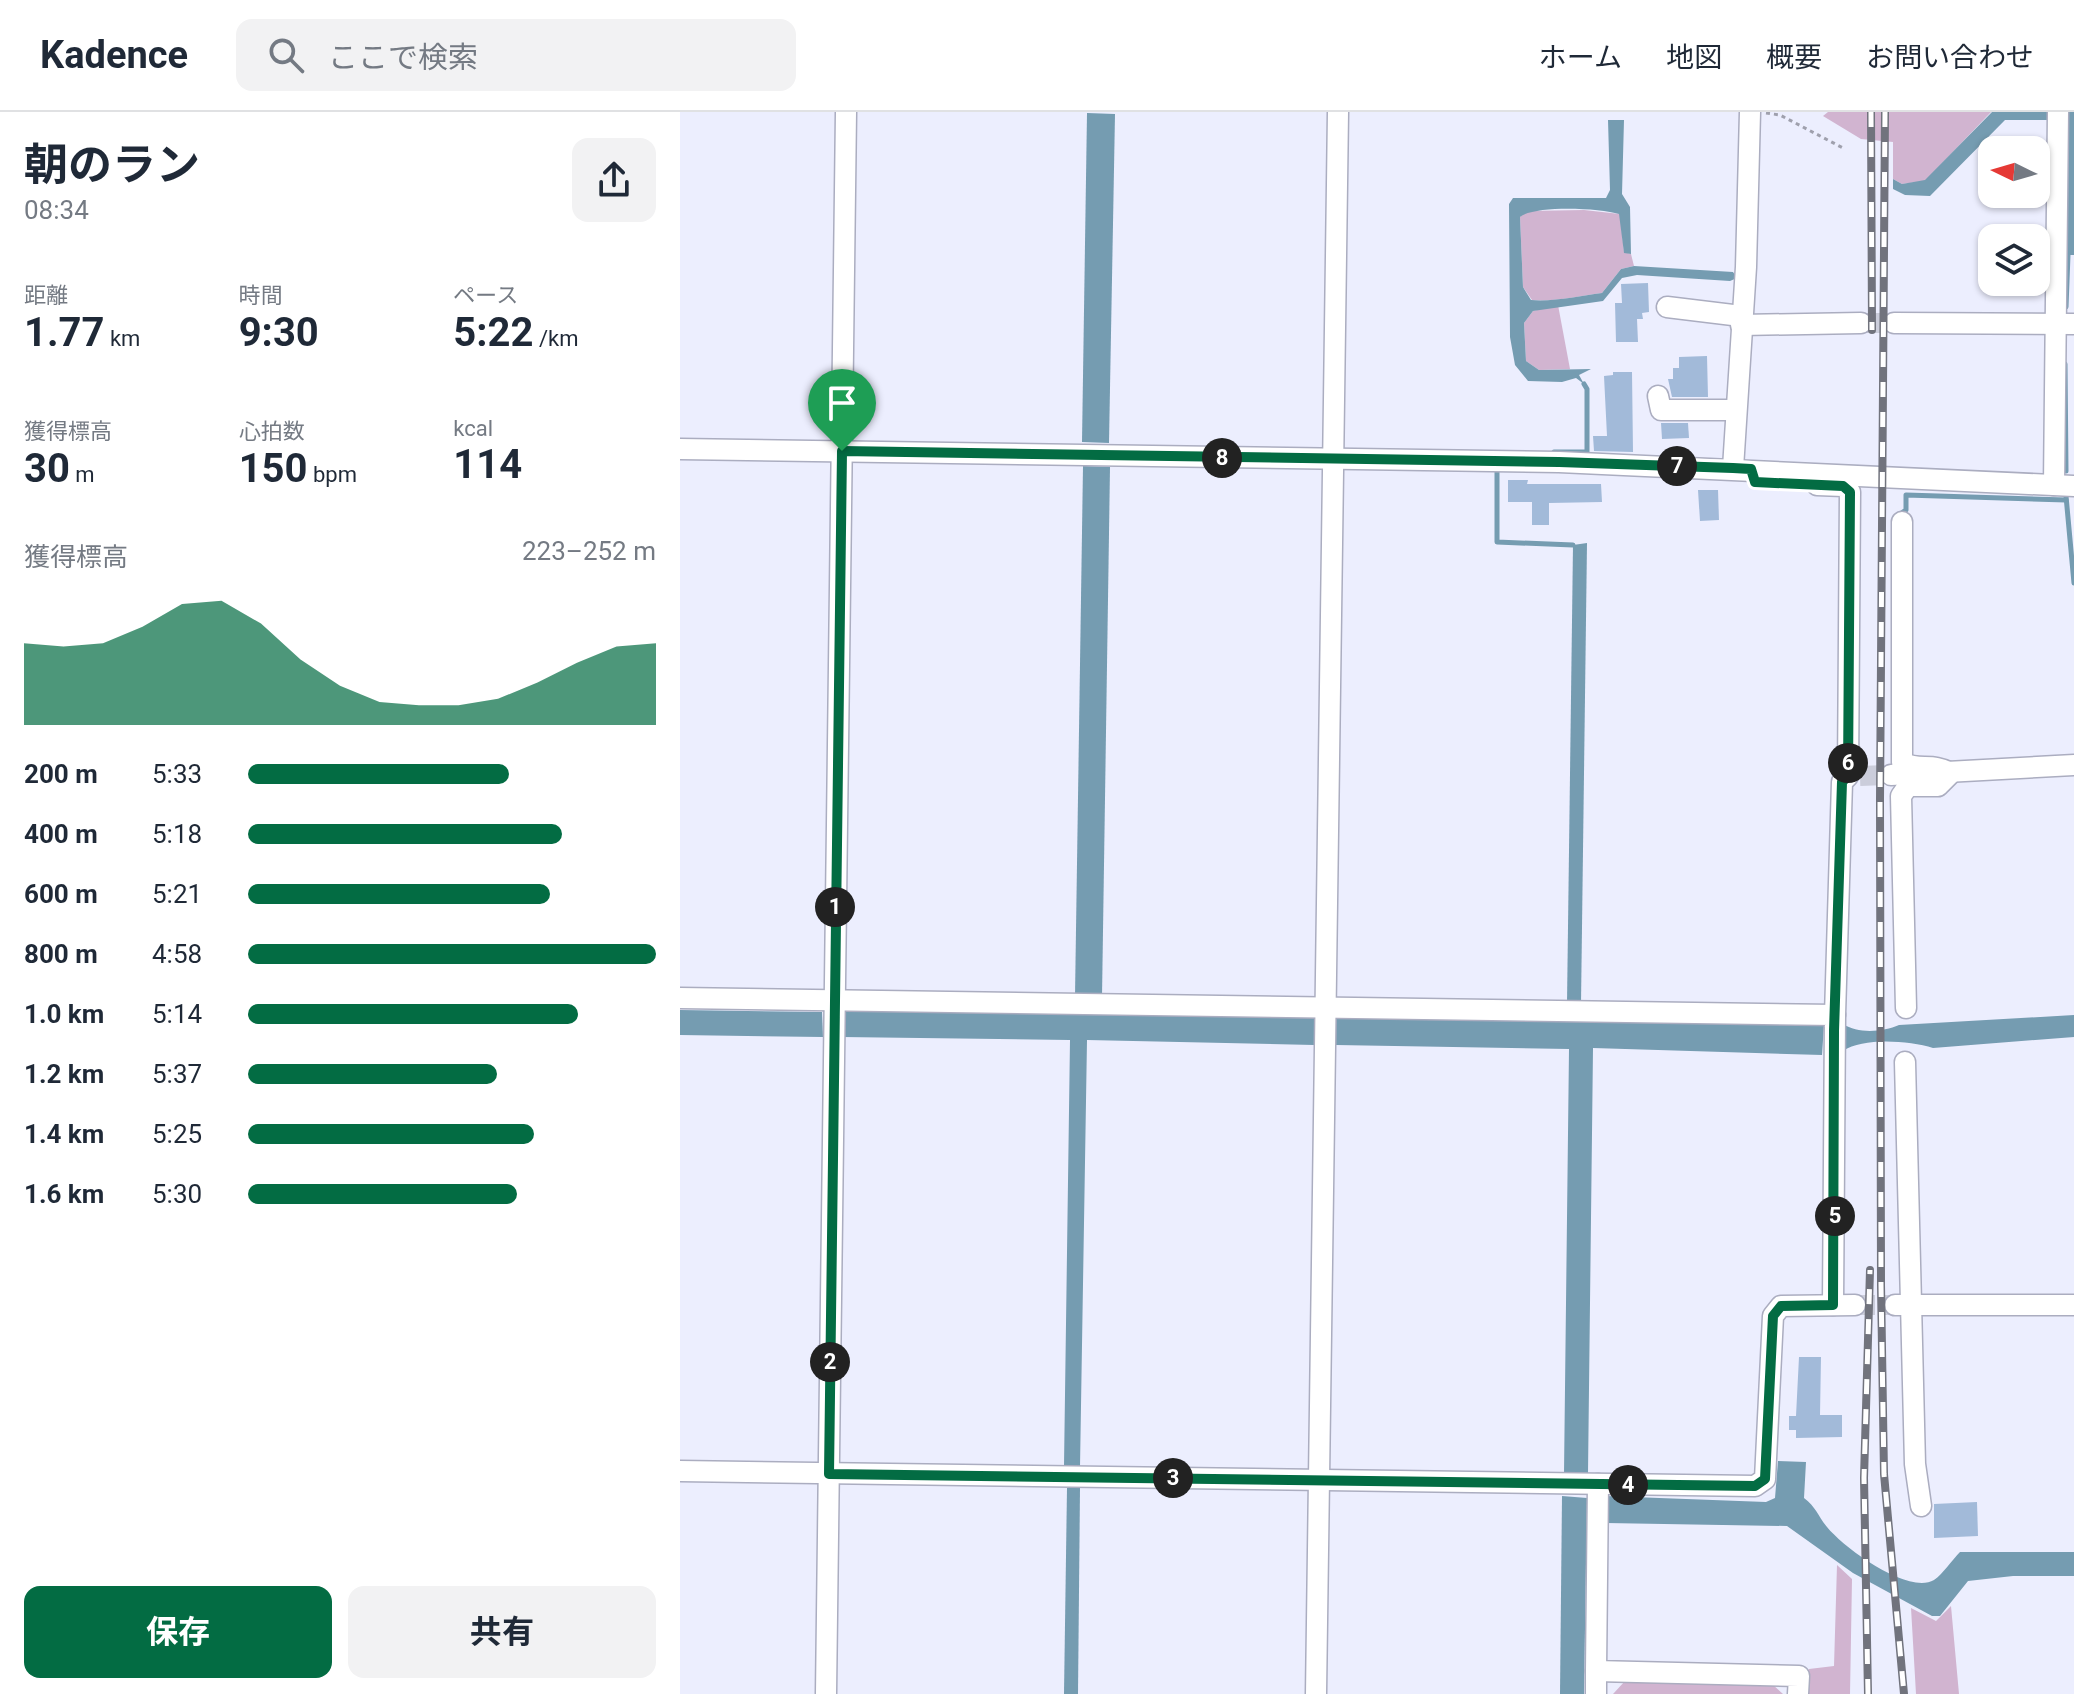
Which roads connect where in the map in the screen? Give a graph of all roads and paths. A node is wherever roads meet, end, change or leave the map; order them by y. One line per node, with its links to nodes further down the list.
1 (846, 112): 14 (street)
2 (1338, 112): 15 (street)
3 (1752, 112): 5 (path); 7 (street)
4 (2058, 112): 10 (street)
5 (1843, 148)
6 (1667, 307): 7 (street)
7 (1741, 320): 8 (street); 12 (street)
8 (1861, 323)
9 (1894, 323): 10 (street)
10 (2065, 324): 17 (street)
11 (1658, 396): 12 (street)
12 (1735, 410): 16 (street)
13 (680, 449): 14 (street)
14 (842, 451): 15 (street); 25 (street)
15 (1334, 460): 16 (street); 23 (street)
16 (1742, 469): 17 (street); 26 (street)
17 (2064, 486)
18 (1902, 522): 20 (street)
19 (2074, 765): 20 (street)
20 (1951, 773): 21 (street); 24 (street)
21 (1891, 775)
22 (680, 998): 25 (street)
23 (1325, 1008): 25 (street); 26 (street); 34 (street)
24 (1906, 1008)
25 (833, 1016): 33 (street)
26 (1834, 1030): 28 (street)
27 (1905, 1062): 30 (street)
28 (1833, 1305): 29 (street); 35 (street)
29 (1855, 1305)
30 (1902, 1305): 31 (street); 36 (street)
31 (2074, 1305)
32 (680, 1471): 33 (street)
33 (829, 1474): 34 (street); 38 (street)
34 (1321, 1480): 35 (street); 39 (street)
35 (1588, 1495): 37 (street)
36 (1921, 1506)
37 (1596, 1671): 40 (street); 41 (street)
38 (826, 1694)
39 (1316, 1694)
40 (1596, 1694)
41 (1798, 1694)

